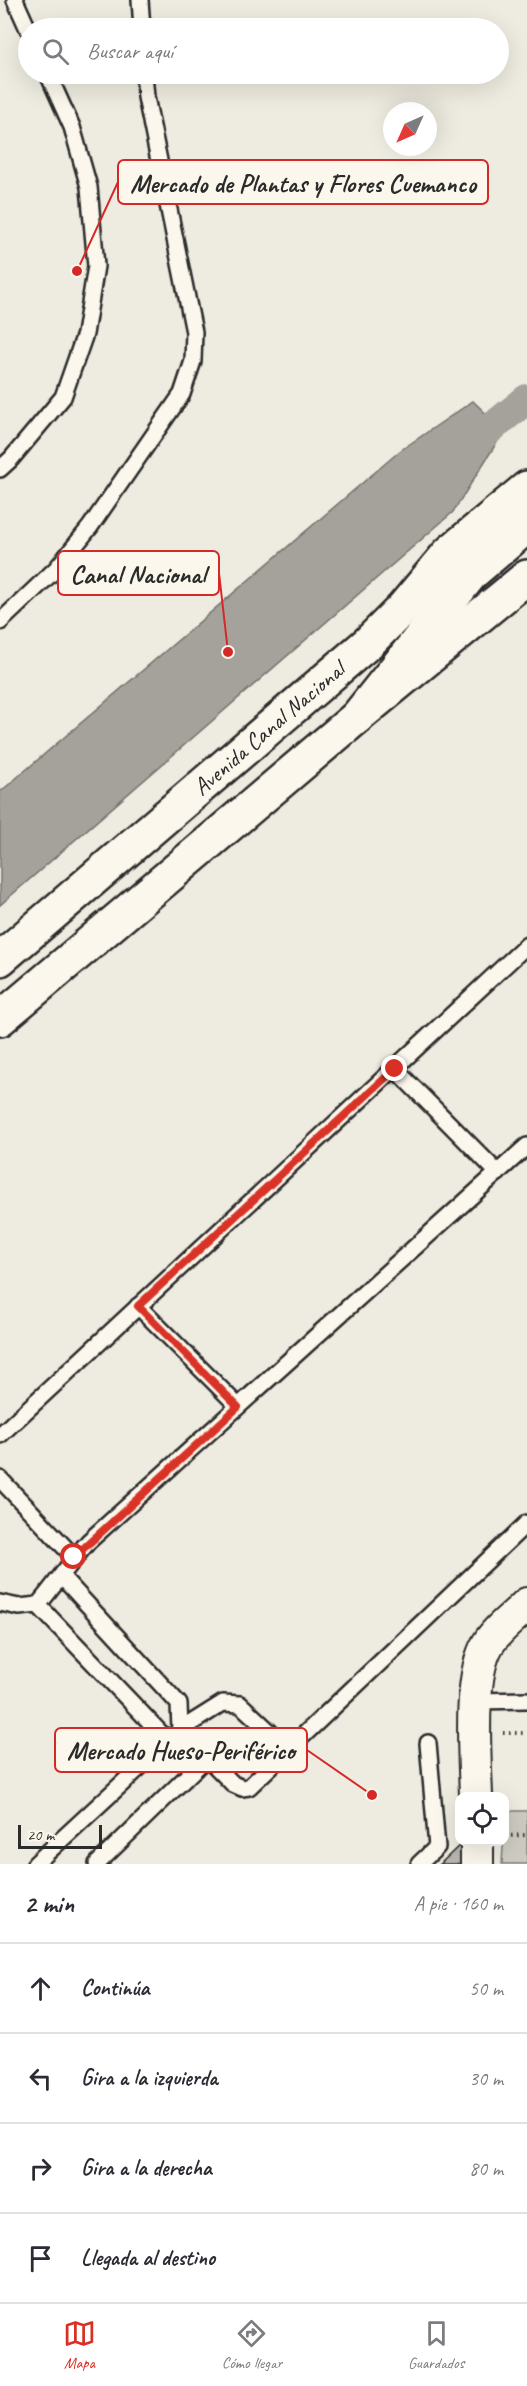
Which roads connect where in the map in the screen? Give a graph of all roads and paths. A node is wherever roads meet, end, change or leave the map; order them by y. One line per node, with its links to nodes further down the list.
1 (15, 0): 3 (lane)
2 (140, 0): 4 (lane)
3 (23, 18)
4 (141, 18)
5 (53, 84): 7 (lane)
6 (145, 84): 11 (lane)
7 (0, 468)
8 (527, 488): 14 (main road, Avenida Canal Nacional)
9 (527, 526): 12 (main road)
10 (527, 577): 12 (main road, Avenida Canal Nacional)
11 (0, 622)
12 (357, 717): 15 (main road, Avenida Canal Nacional)
13 (527, 945): 16 (lane)
14 (0, 959)
15 (0, 1019)
16 (395, 1069): 18 (lane); 19 (lane)
17 (527, 1146): 18 (lane)
18 (498, 1173): 20 (lane)
19 (138, 1306): 20 (lane); 21 (lane)
20 (238, 1407): 24 (lane)
21 (0, 1435)
22 (0, 1479): 24 (lane)
23 (527, 1523): 34 (lane)
24 (74, 1557): 25 (lane)
25 (62, 1577): 27 (lane); 31 (lane)
26 (0, 1603): 27 (lane)
27 (38, 1605): 32 (lane)
28 (524, 1612): 30 (street)
29 (527, 1700): 30 (lane)
30 (474, 1701): 36 (street)
31 (180, 1730): 32 (lane); 34 (lane); 35 (lane)
32 (168, 1741): 35 (lane); 40 (lane)
33 (428, 1743): 42 (lane)
34 (288, 1749): 35 (lane)
35 (200, 1763): 41 (lane)
36 (476, 1792)
37 (527, 1835): 38 (path)
38 (509, 1836)
39 (477, 1846): 43 (street)
40 (35, 1864)
41 (97, 1864)
42 (419, 1864)
43 (477, 1864)

